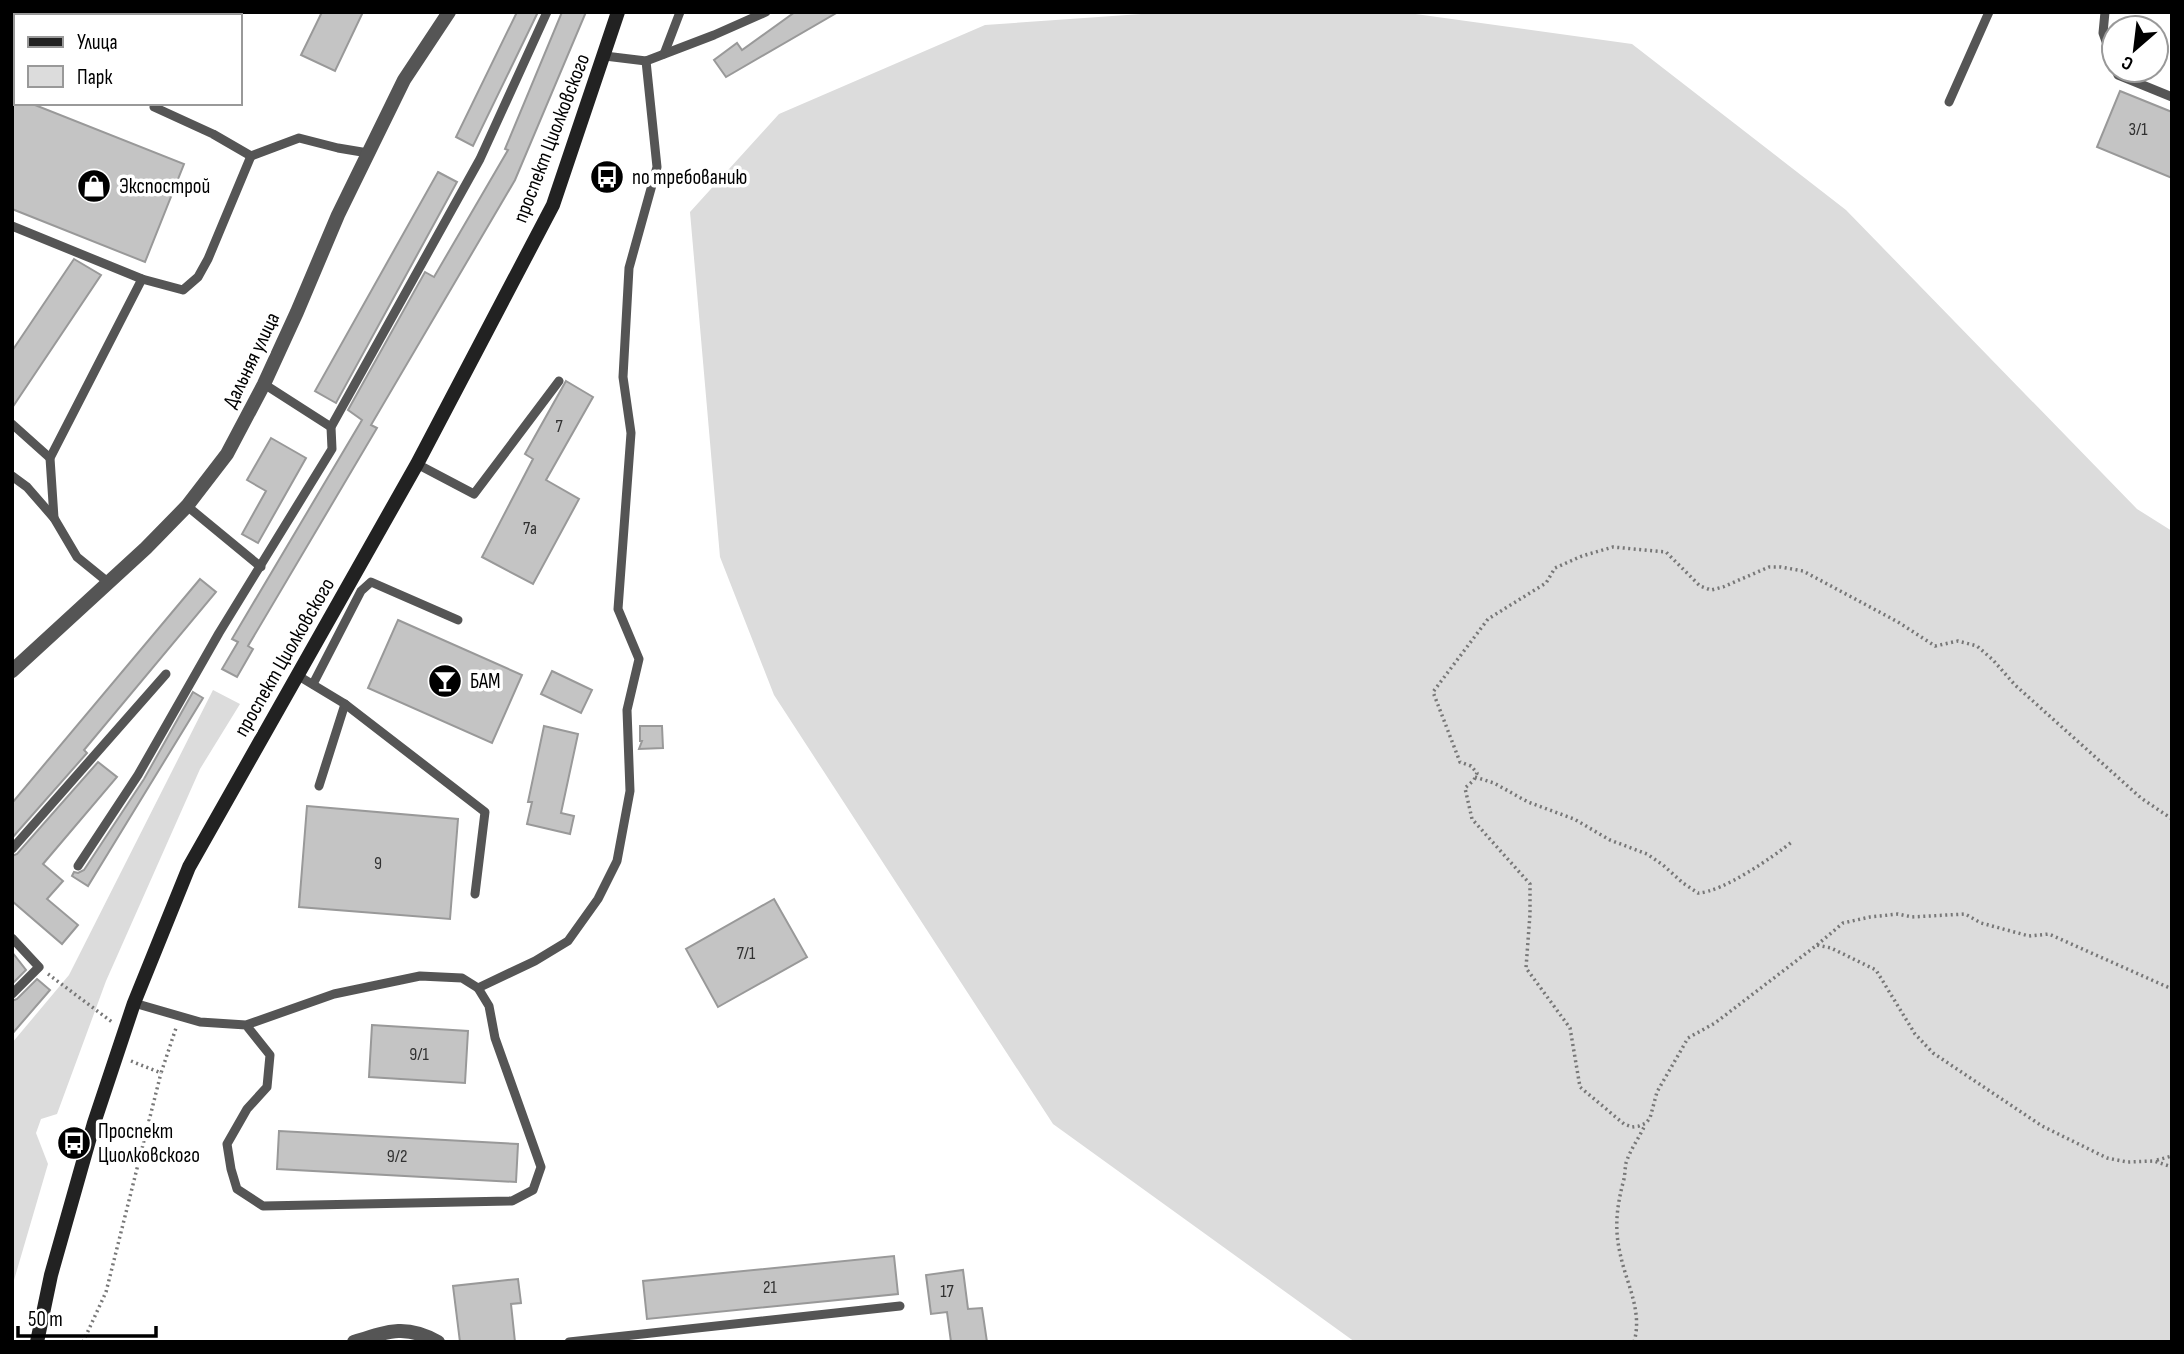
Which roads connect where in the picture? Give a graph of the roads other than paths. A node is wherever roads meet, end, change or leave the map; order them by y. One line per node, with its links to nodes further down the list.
1 (449, 12): 14 (street, Дальняя улица)
2 (547, 12): 21 (lane)
3 (618, 12): 8 (main road, проспект Циолковского)
4 (680, 12): 7 (lane)
5 (766, 12): 7 (lane)
6 (1989, 12): 12 (lane)
7 (664, 54): 9 (lane)
8 (604, 56): 9 (lane); 23 (main road, проспект Циолковского)
9 (646, 61): 40 (lane)
10 (2140, 84): 11 (lane)
11 (2172, 97)
12 (1949, 102)
13 (155, 105): 15 (lane)
14 (368, 153): 15 (lane); 19 (street, Дальняя улица)
15 (251, 156): 17 (lane)
16 (12, 226): 17 (lane)
17 (142, 279): 22 (lane)
18 (559, 381): 23 (lane)
19 (264, 384): 21 (lane); 25 (street, Дальняя улица)
20 (12, 424): 22 (lane)
21 (331, 427): 27 (lane)
22 (50, 458): 26 (lane)
23 (417, 464): 32 (main road, проспект Циолковского)
24 (12, 476): 26 (lane)
25 (187, 506): 27 (lane); 28 (street, Дальняя улица)
26 (54, 518): 28 (lane)
27 (261, 567): 37 (lane)
28 (108, 583): 30 (street, Дальняя улица)
29 (458, 620): 33 (lane)
30 (12, 670)
31 (166, 674): 36 (lane)
32 (298, 675): 33 (lane); 42 (main road, проспект Циолковского)
33 (313, 684): 34 (lane)
34 (345, 704): 35 (lane); 38 (lane)
35 (319, 786)
36 (12, 849)
37 (78, 866)
38 (475, 894)
39 (12, 938): 41 (lane)
40 (478, 988): 43 (lane); 43 (lane)
41 (12, 994)
42 (134, 1003): 43 (lane); 45 (main road, проспект Циолковского)
43 (246, 1025)
44 (901, 1306): 48 (lane)
45 (37, 1342)
46 (354, 1342): 47 (street)
47 (438, 1342)
48 (569, 1342)

